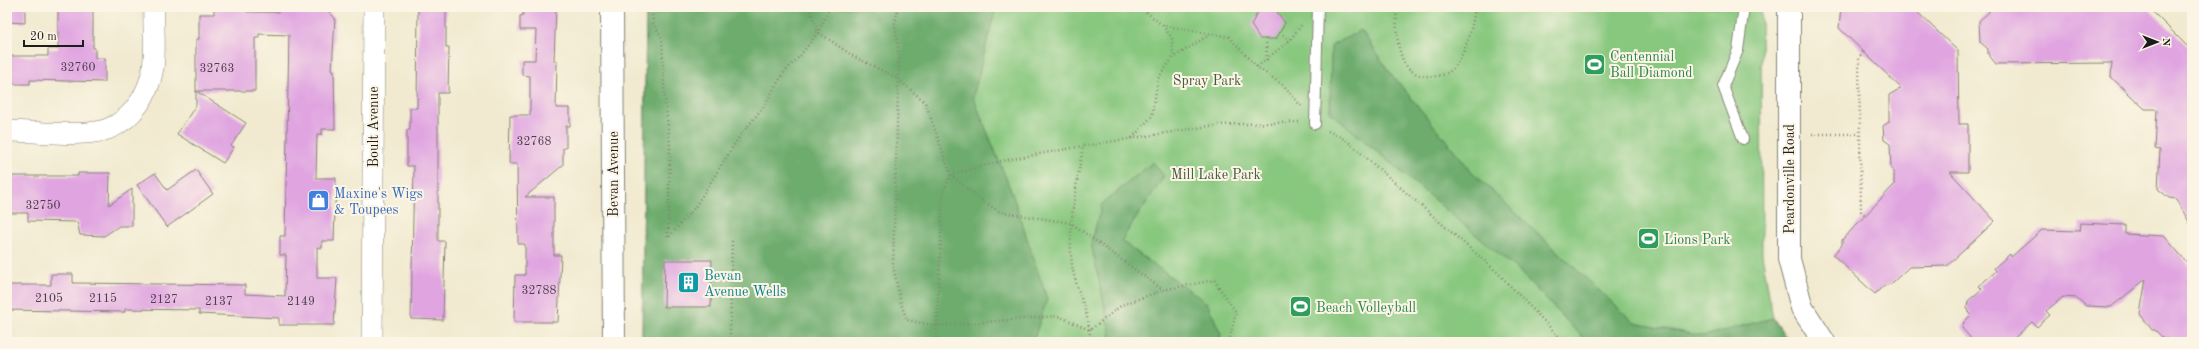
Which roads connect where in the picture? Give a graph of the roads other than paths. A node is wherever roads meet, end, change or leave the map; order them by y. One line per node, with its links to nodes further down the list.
1 (154, 7): 8 (street)
2 (374, 7): 10 (street, Boult Avenue)
3 (612, 7): 11 (main road, Bevan Avenue)
4 (1318, 7): 7 (lane)
5 (1744, 7): 9 (lane)
6 (1788, 7): 12 (main road, Peardonville Road)
7 (1315, 124)
8 (7, 131)
9 (1743, 139)
10 (372, 342)
11 (614, 342)
12 (1824, 342)

